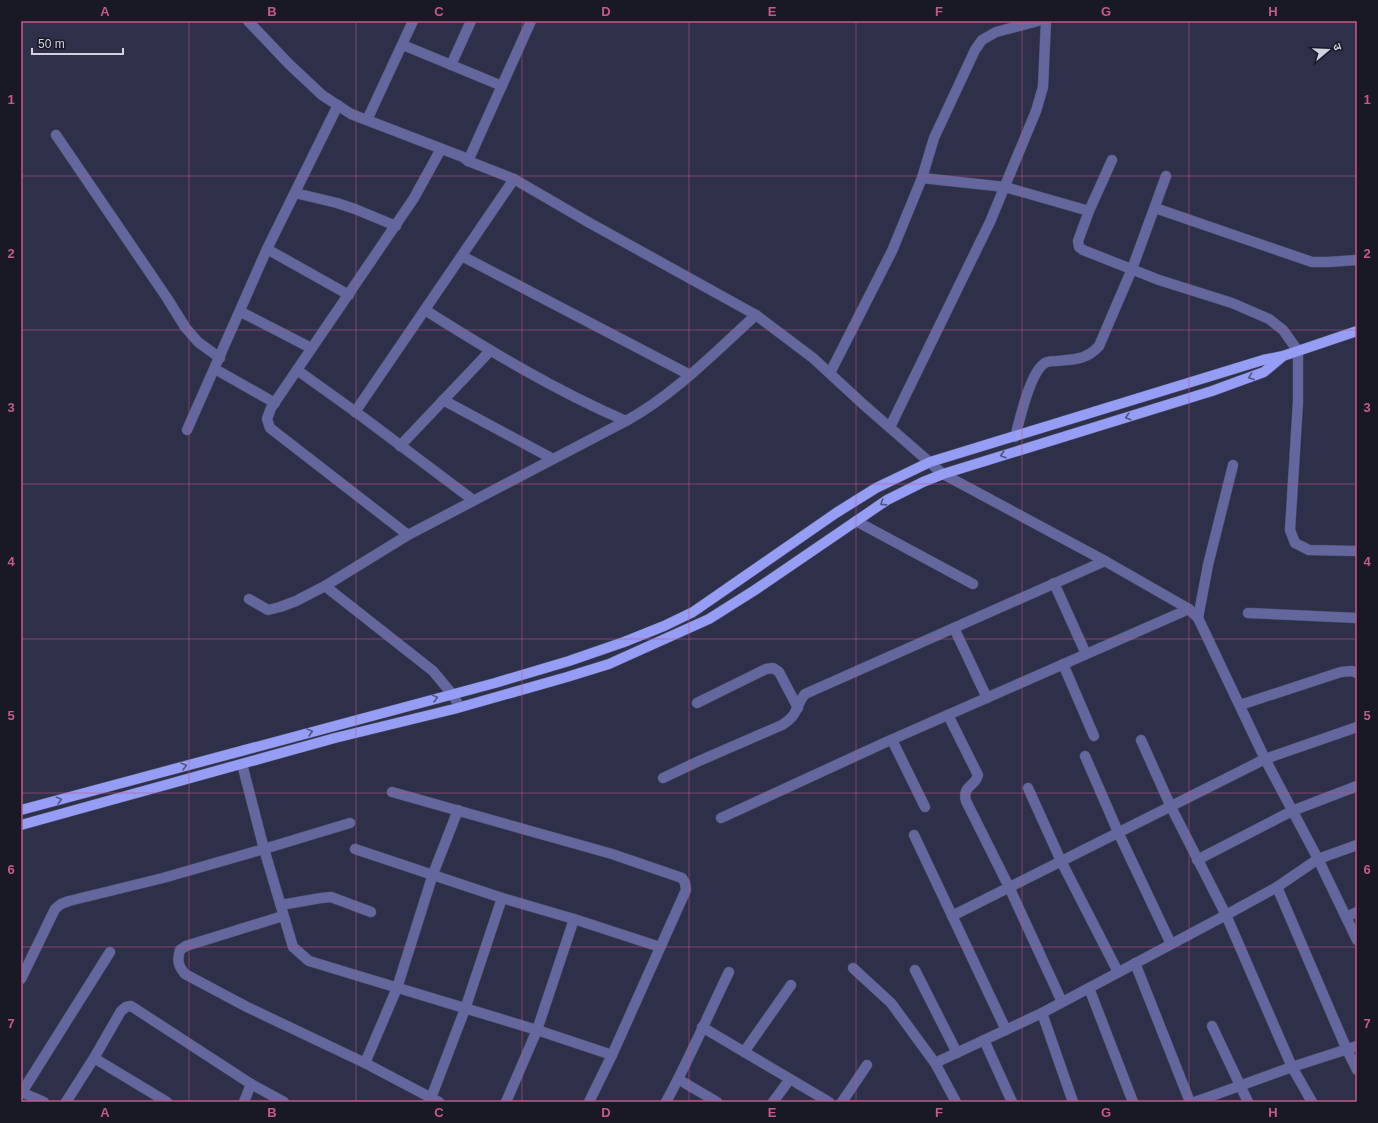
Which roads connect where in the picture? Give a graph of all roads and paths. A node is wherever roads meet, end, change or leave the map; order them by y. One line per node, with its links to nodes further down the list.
1 (248, 21): 10 (street)
2 (413, 21): 7 (street)
3 (471, 21): 8 (street)
4 (531, 21): 9 (street)
5 (1038, 21): 17 (street)
6 (1046, 21): 19 (street)
7 (403, 45): 8 (street); 11 (street)
8 (451, 65): 9 (street)
9 (502, 86): 15 (street)
10 (338, 105): 11 (street); 20 (street)
11 (367, 120): 13 (street)
12 (56, 135): 37 (street)
13 (441, 148): 15 (street); 23 (street)
14 (1112, 160): 22 (street)
15 (468, 161): 18 (street)
16 (1166, 176): 21 (street)
17 (922, 178): 19 (street); 40 (street)
18 (514, 179): 25 (street); 31 (street)
19 (1005, 187): 22 (street); 46 (street)
20 (295, 193): 23 (street); 24 (street)
21 (1155, 208): 26 (street); 27 (street)
22 (1089, 211): 27 (street)
23 (396, 226): 28 (street)
24 (267, 249): 28 (street); 30 (street)
25 (462, 256): 29 (street); 41 (street)
26 (1357, 260)
27 (1132, 269): 35 (street); 48 (street)
28 (349, 294): 33 (street)
29 (425, 310): 34 (street); 44 (street)
30 (240, 312): 33 (street); 37 (street)
31 (756, 315): 40 (street); 41 (street)
32 (1357, 331): 35 (main road)
33 (311, 348): 39 (street)
34 (490, 351): 42 (street); 45 (street)
35 (1298, 351): 36 (main road); 57 (street)
36 (1283, 356): 48 (main road); 53 (main road, one-way to 53)
37 (220, 358): 38 (street)
38 (215, 369): 43 (street); 47 (street)
39 (296, 370): 43 (street); 44 (street)
40 (830, 373): 46 (street)
41 (690, 375): 45 (street)
42 (443, 400): 49 (street); 50 (street)
43 (274, 402): 56 (street)
44 (355, 412): 49 (street)
45 (626, 421): 50 (street)
46 (890, 427): 51 (street)
47 (187, 430)
48 (1015, 437): 51 (main road)
49 (400, 446): 54 (street)
50 (553, 459): 54 (street)
51 (930, 462): 53 (street); 71 (main road)
52 (1233, 465): 65 (street)
53 (943, 474): 55 (main road, one-way to 55); 58 (street)
54 (473, 500): 56 (street)
55 (856, 521): 60 (street); 75 (main road)
56 (408, 535): 61 (street)
57 (1357, 551)
58 (1105, 561): 59 (street); 63 (street)
59 (1054, 583): 67 (street); 68 (street)
60 (973, 584)
61 (325, 586): 62 (street); 71 (street)
62 (249, 600)
63 (1189, 609): 65 (street); 68 (street)
64 (1248, 613): 66 (street)
65 (1198, 618): 74 (street)
66 (1357, 618)
67 (954, 628): 72 (street); 76 (street)
68 (1086, 654): 69 (street)
69 (1063, 664): 72 (street); 79 (street)
70 (1357, 673): 74 (street)
71 (452, 694): 75 (street); 91 (main road, one-way to 71)
72 (987, 698): 77 (street)
73 (697, 703): 76 (street)
74 (1240, 705): 83 (street)
75 (460, 707): 84 (main road)
76 (798, 708): 85 (street)
77 (948, 715): 80 (street); 106 (street)
78 (1357, 727): 83 (street)
79 (1094, 736)
80 (892, 740): 90 (street); 94 (street)
81 (1141, 740): 89 (street)
82 (1085, 756): 97 (street)
83 (1265, 759): 89 (street); 93 (street)
84 (242, 764): 96 (main road); 100 (street)
85 (662, 778)
86 (1357, 786): 93 (street)
87 (1028, 788): 104 (street)
88 (392, 792): 92 (street)
89 (1171, 806): 97 (street); 103 (street)
90 (925, 807)
91 (21, 810)
92 (458, 810): 105 (street); 119 (street)
93 (1292, 810): 102 (street); 103 (street)
94 (721, 818)
95 (350, 823): 100 (street)
96 (21, 825)
97 (1118, 832): 104 (street); 118 (street)
98 (914, 835): 114 (street)
99 (1357, 845): 102 (street)
100 (264, 849): 109 (street); 126 (street)
101 (355, 849): 105 (street)
102 (1318, 859): 107 (street); 115 (street)
103 (1198, 860): 112 (street)
104 (1061, 861): 106 (street); 125 (street)
105 (433, 874): 108 (street); 128 (street)
106 (1009, 887): 114 (street); 130 (street)
107 (1277, 887): 112 (street); 139 (street)
108 (502, 898): 116 (street); 131 (street)
109 (281, 905): 110 (street); 113 (street)
110 (371, 912)
111 (1357, 912): 115 (street)
112 (1226, 915): 118 (street); 147 (street)
113 (283, 916): 128 (street); 144 (street)
114 (952, 916): 136 (street)
115 (1346, 917): 117 (street)
116 (574, 919): 119 (street); 135 (street)
117 (1357, 940)
118 (1171, 944): 121 (street)
119 (660, 947): 142 (street)
120 (110, 952): 153 (street)
121 (1135, 963): 125 (street); 171 (street)
122 (853, 968): 145 (street)
123 (915, 970): 141 (street)
124 (729, 972): 134 (street)
125 (1118, 972): 129 (street)
126 (21, 979)
127 (791, 985): 140 (street)
128 (397, 988): 131 (street); 144 (street)
129 (1089, 988): 130 (street); 170 (street)
130 (1062, 1002): 132 (street)
131 (465, 1009): 135 (street); 154 (street)
132 (1042, 1013): 136 (street); 169 (street)
133 (1212, 1026): 152 (street)
134 (702, 1027): 140 (street); 149 (street)
135 (537, 1030): 142 (street); 160 (street)
136 (1006, 1030): 137 (street)
137 (984, 1040): 141 (street); 168 (street)
138 (1357, 1046): 139 (street)
139 (1347, 1050): 147 (street); 148 (street)
140 (744, 1052): 150 (street)
141 (957, 1053): 145 (street)
142 (612, 1055): 161 (street)
143 (94, 1058): 151 (street); 156 (street); 157 (street)
144 (365, 1063): 154 (street)
145 (935, 1063): 167 (street)
146 (866, 1065): 166 (street)
147 (1292, 1067): 152 (street); 174 (street)
148 (1357, 1070)
149 (678, 1079): 162 (street); 163 (street)
150 (790, 1079): 164 (street); 165 (street)
151 (251, 1084): 158 (street); 159 (street)
152 (1240, 1085): 172 (street); 173 (street)
153 (22, 1092): 155 (street)
154 (435, 1100)
155 (44, 1102)
156 (66, 1102)
157 (167, 1102)
158 (244, 1102)
159 (284, 1102)
160 (506, 1102)
161 (589, 1102)
162 (666, 1102)
163 (717, 1102)
164 (773, 1102)
165 (829, 1102)
166 (842, 1102)
167 (956, 1102)
168 (1012, 1102)
169 (1073, 1102)
170 (1133, 1102)
171 (1190, 1102)
172 (1196, 1102)
173 (1248, 1102)
174 (1312, 1102)

